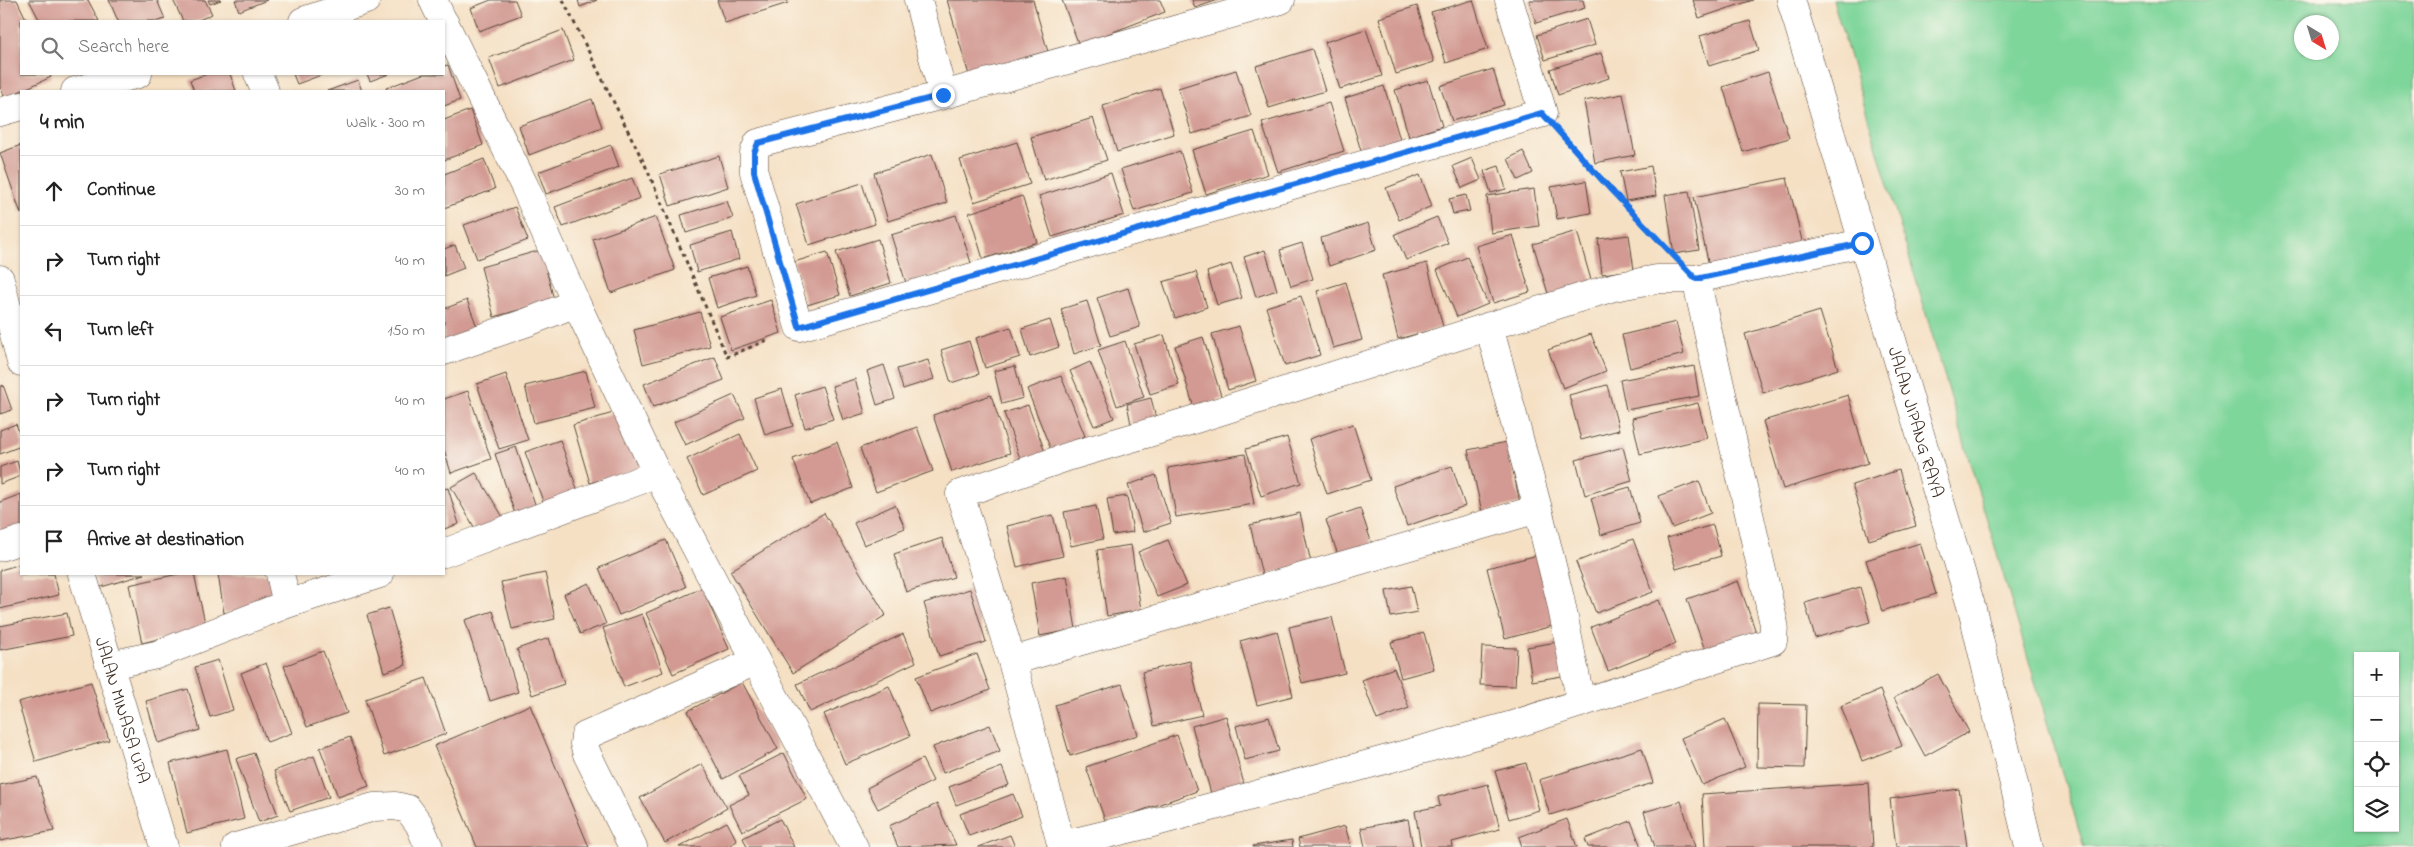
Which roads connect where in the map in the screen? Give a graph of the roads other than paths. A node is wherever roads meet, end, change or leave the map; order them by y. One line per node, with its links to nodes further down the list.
1 (366, 0): 7 (street)
2 (432, 0): 8 (street)
3 (918, 0): 14 (street)
4 (1281, 0): 14 (street)
5 (1509, 0): 14 (street)
6 (1790, 0): 17 (street, JALAN JIPANG RAYA)
7 (306, 20)
8 (442, 20)
9 (445, 26): 20 (street)
10 (134, 75): 12 (street)
11 (258, 75): 13 (street)
12 (79, 90)
13 (266, 90)
14 (943, 95)
15 (20, 106): 16 (street)
16 (0, 112)
17 (1862, 243): 19 (street); 44 (street, JALAN JIPANG RAYA)
18 (0, 279): 21 (street)
19 (1696, 279): 22 (street); 37 (street)
20 (576, 302): 23 (street); 25 (street)
21 (15, 315): 24 (street)
22 (1489, 326): 26 (street); 35 (street)
23 (445, 351)
24 (20, 354)
25 (658, 474): 29 (street); 34 (street)
26 (1538, 509): 35 (street); 37 (street)
27 (20, 540): 28 (street)
28 (0, 547)
29 (445, 553)
30 (82, 575): 36 (street, JALAN MINASA UPA)
31 (280, 575): 33 (street)
32 (377, 575): 33 (street)
33 (287, 604): 36 (street)
34 (756, 661): 42 (street); 43 (street)
35 (1012, 661): 38 (street)
36 (110, 665): 39 (street, JALAN MINASA UPA)
37 (1582, 703): 38 (street)
38 (1062, 846)
39 (164, 847)
40 (236, 847): 41 (street)
41 (429, 847)
42 (634, 847)
43 (854, 847)
44 (2029, 847)

